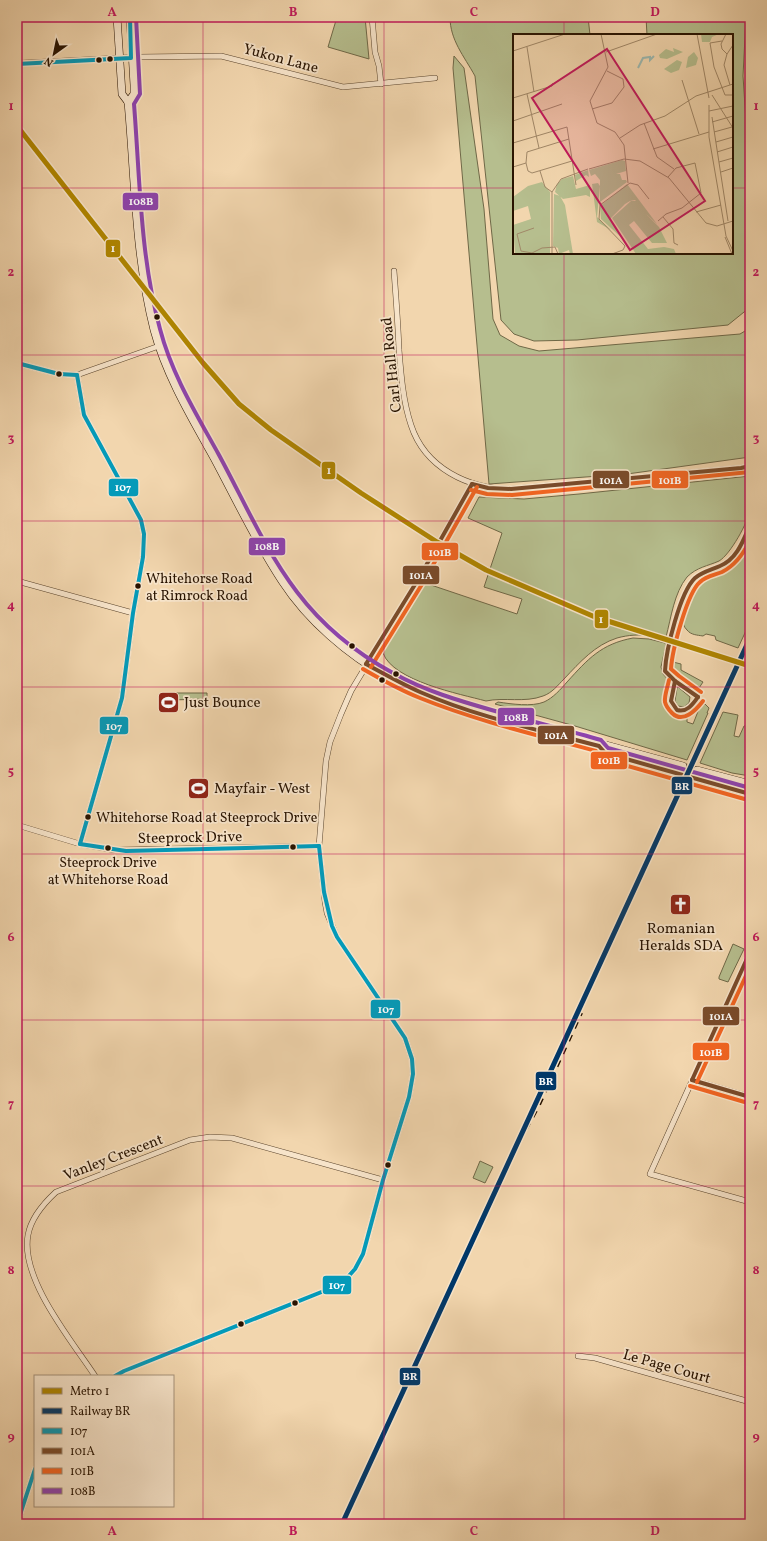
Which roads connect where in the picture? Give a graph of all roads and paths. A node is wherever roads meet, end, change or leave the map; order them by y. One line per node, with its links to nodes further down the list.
1 (117, 17): 5 (main road)
2 (130, 17): 4 (main road)
3 (372, 17): 8 (street)
4 (131, 58): 5 (street, Yukon Lane); 8 (street, Yukon Lane); 9 (main road)
5 (119, 59): 6 (street, Yukon Lane); 9 (main road)
6 (17, 64)
7 (435, 78): 8 (street, Yukon Lane)
8 (381, 84)
9 (128, 102): 11 (main road)
10 (394, 271): 15 (street, Carl Hall Road)
11 (159, 346): 13 (street); 18 (main road)
12 (17, 363): 13 (street)
13 (76, 375): 17 (street)
14 (750, 466): 15 (street, Carl Hall Road)
15 (472, 484): 18 (street)
16 (17, 580): 17 (street)
17 (133, 613): 27 (street)
18 (366, 664): 19 (main road); 28 (street)
19 (599, 746): 20 (main road); 22 (main road)
20 (683, 766)
21 (697, 770): 24 (main road)
22 (679, 774)
23 (694, 778): 25 (main road)
24 (750, 784)
25 (750, 794)
26 (17, 825): 27 (street, Steeprock Drive)
27 (80, 844): 28 (street, Steeprock Drive)
28 (319, 846): 32 (street)
29 (750, 952): 30 (street)
30 (692, 1080): 31 (street); 33 (street)
31 (750, 1097)
32 (383, 1180): 35 (street, Vanley Crescent); 36 (street)
33 (750, 1202)
34 (578, 1356): 37 (street, Le Page Court)
35 (94, 1375)
36 (117, 1375)
37 (750, 1402)
38 (34, 1472): 39 (street)
39 (17, 1524)

